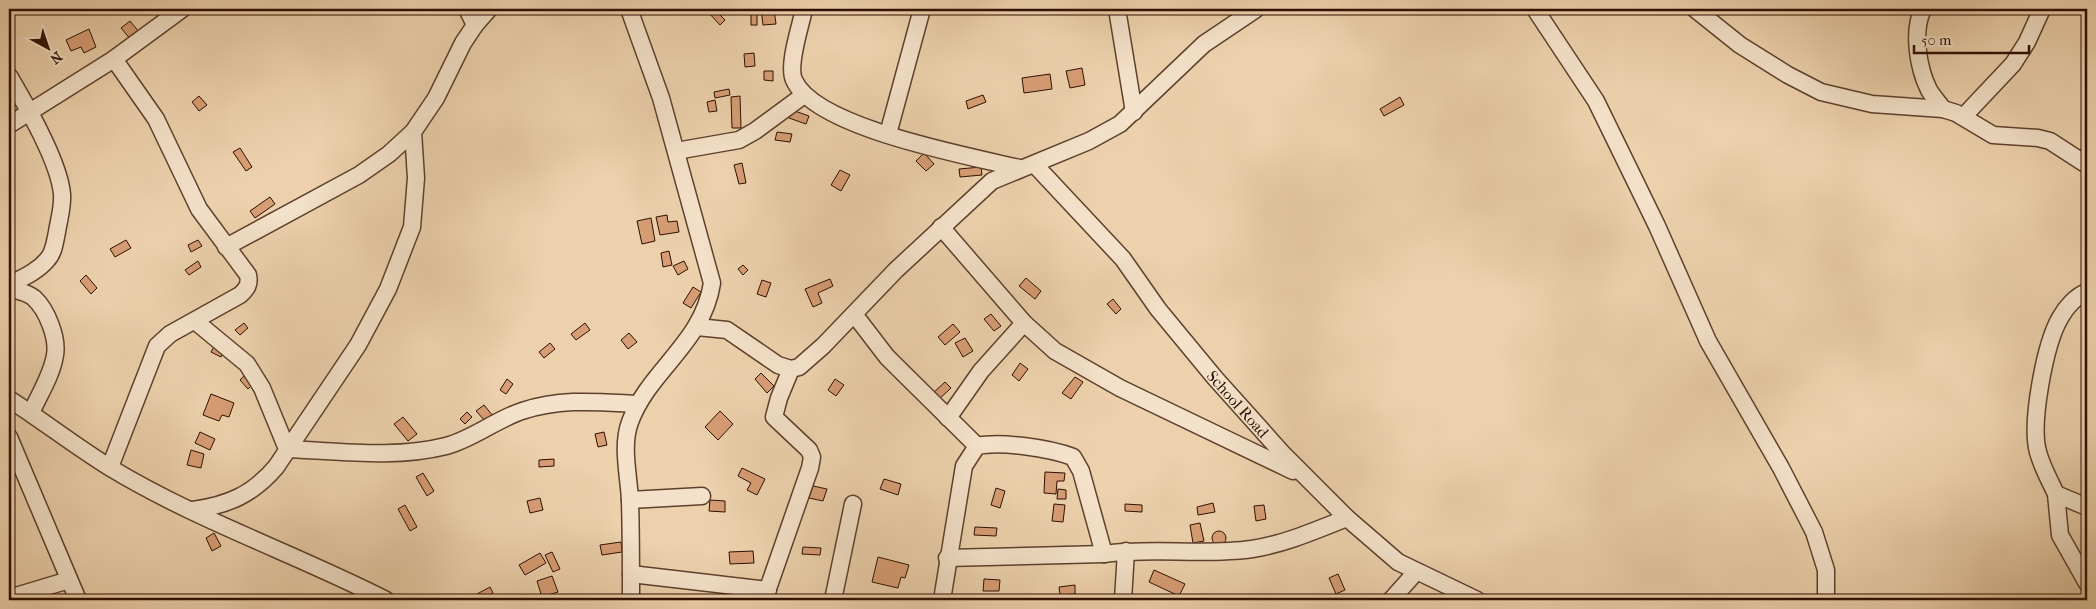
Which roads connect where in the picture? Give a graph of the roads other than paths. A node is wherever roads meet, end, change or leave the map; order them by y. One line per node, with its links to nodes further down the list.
1 (182, 9): 14 (street)
2 (467, 9): 13 (street)
3 (489, 9): 13 (street)
4 (629, 9): 24 (street)
5 (804, 9): 16 (street)
6 (922, 9): 23 (street)
7 (1117, 9): 18 (street)
8 (1256, 9): 18 (street)
9 (1535, 9): 69 (street)
10 (1695, 9): 17 (street)
11 (1922, 9): 17 (street)
12 (2042, 9): 20 (street)
13 (474, 24): 22 (street)
14 (114, 59): 19 (street); 28 (street)
15 (9, 76): 19 (street)
16 (804, 95): 23 (street); 24 (street)
17 (1943, 109): 20 (street)
18 (1134, 112): 26 (street)
19 (31, 113): 21 (street); 29 (street)
20 (1963, 118): 25 (street)
21 (9, 125)
22 (413, 132): 28 (street); 42 (street)
23 (888, 134): 26 (street)
24 (676, 151): 34 (street)
25 (2087, 165)
26 (1027, 167): 27 (street); 44 (street, School Road)
27 (942, 227): 31 (street); 33 (street)
28 (226, 247): 32 (street)
29 (9, 287): 38 (street)
30 (2087, 292): 45 (street)
31 (854, 314): 35 (street); 39 (street)
32 (195, 321): 42 (street); 43 (street)
33 (1024, 323): 39 (street); 44 (street)
34 (697, 327): 35 (street); 37 (street)
35 (791, 369): 59 (street)
36 (9, 399): 38 (street)
37 (638, 404): 42 (street); 47 (street)
38 (31, 413): 43 (street)
39 (948, 418): 41 (street)
40 (9, 437): 57 (street)
41 (977, 446): 53 (street); 54 (street)
42 (287, 450): 50 (street)
43 (110, 467): 50 (street)
44 (1307, 478): 51 (street, School Road)
45 (2056, 494): 49 (street); 58 (street)
46 (702, 496): 47 (street)
47 (630, 500): 56 (street)
48 (852, 504): 64 (street)
49 (2087, 507)
50 (193, 510): 62 (street)
51 (1346, 518): 52 (street); 55 (street, School Road)
52 (1126, 551): 53 (street); 66 (street)
53 (1104, 554): 54 (street)
54 (948, 558): 65 (street)
55 (1416, 572): 67 (street); 68 (street, School Road)
56 (631, 574): 59 (street); 63 (street)
57 (69, 580): 60 (street); 61 (street)
58 (2087, 583)
59 (766, 595)
60 (9, 598)
61 (78, 600)
62 (386, 600)
63 (631, 600)
64 (833, 600)
65 (942, 600)
66 (1122, 600)
67 (1391, 600)
68 (1477, 600)
69 (1826, 600)

